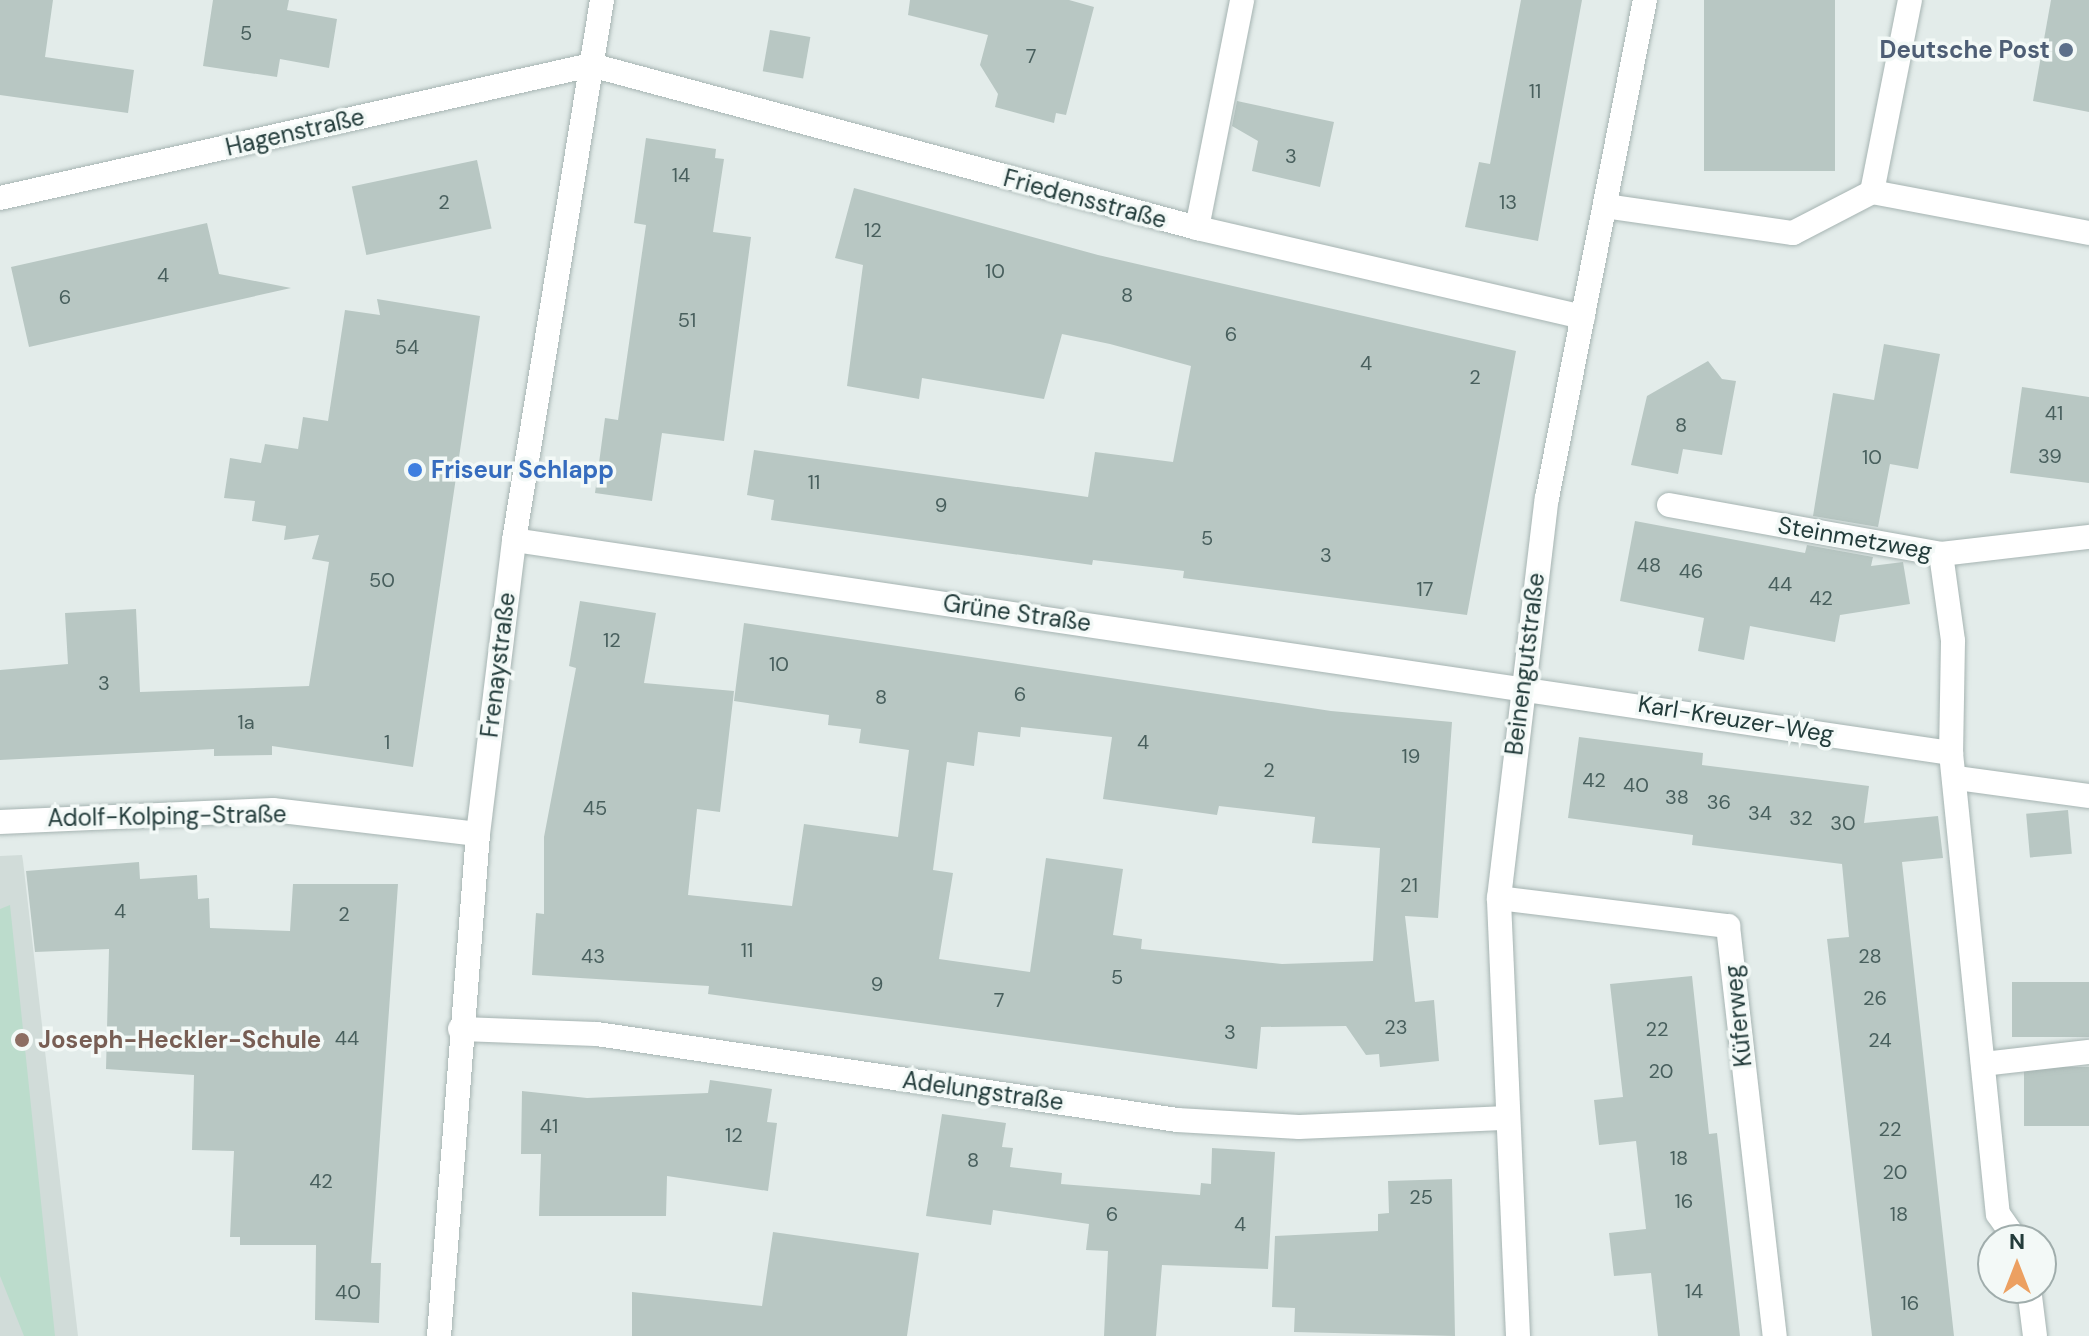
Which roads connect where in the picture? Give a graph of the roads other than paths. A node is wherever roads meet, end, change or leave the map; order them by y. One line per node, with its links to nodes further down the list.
1 (602, 0): 5 (street, Frenaystraße)
2 (1242, 0): 9 (street)
3 (1645, 0): 8 (street, Beinengutstraße)
4 (1910, 0): 6 (street)
5 (591, 65): 7 (street, Hagenstraße); 9 (street, Friedensstraße); 14 (street, Frenaystraße)
6 (1872, 192): 8 (street); 10 (street)
7 (0, 198)
8 (1605, 206): 11 (street, Beinengutstraße)
9 (1197, 228): 11 (street, Friedensstraße)
10 (2089, 233)
11 (1583, 317): 16 (street, Beinengutstraße)
12 (1669, 505): 15 (street, Steinmetzweg)
13 (2089, 537): 15 (street, Steinmetzweg)
14 (514, 540): 16 (street, Grüne Straße); 21 (street, Frenaystraße)
15 (1941, 554): 17 (street)
16 (1520, 685): 17 (street, Karl-Kreuzer-Weg); 22 (street, Beinengutstraße)
17 (1951, 753): 18 (street)
18 (1957, 778): 19 (street); 25 (street)
19 (2089, 796)
20 (0, 822): 21 (street, Adolf-Kolping-Straße)
21 (478, 834): 23 (street, Frenaystraße)
22 (1499, 898): 26 (street, Beinengutstraße); 31 (street, Küferweg)
23 (460, 1029): 26 (street, Adelungstraße); 29 (street, Frenaystraße)
24 (2089, 1052): 25 (street)
25 (1983, 1064): 27 (street)
26 (1508, 1118): 30 (street, Beinengutstraße)
27 (2005, 1224)
28 (2031, 1304): 32 (street)
29 (439, 1336)
30 (1518, 1336)
31 (1775, 1336)
32 (2035, 1336)

